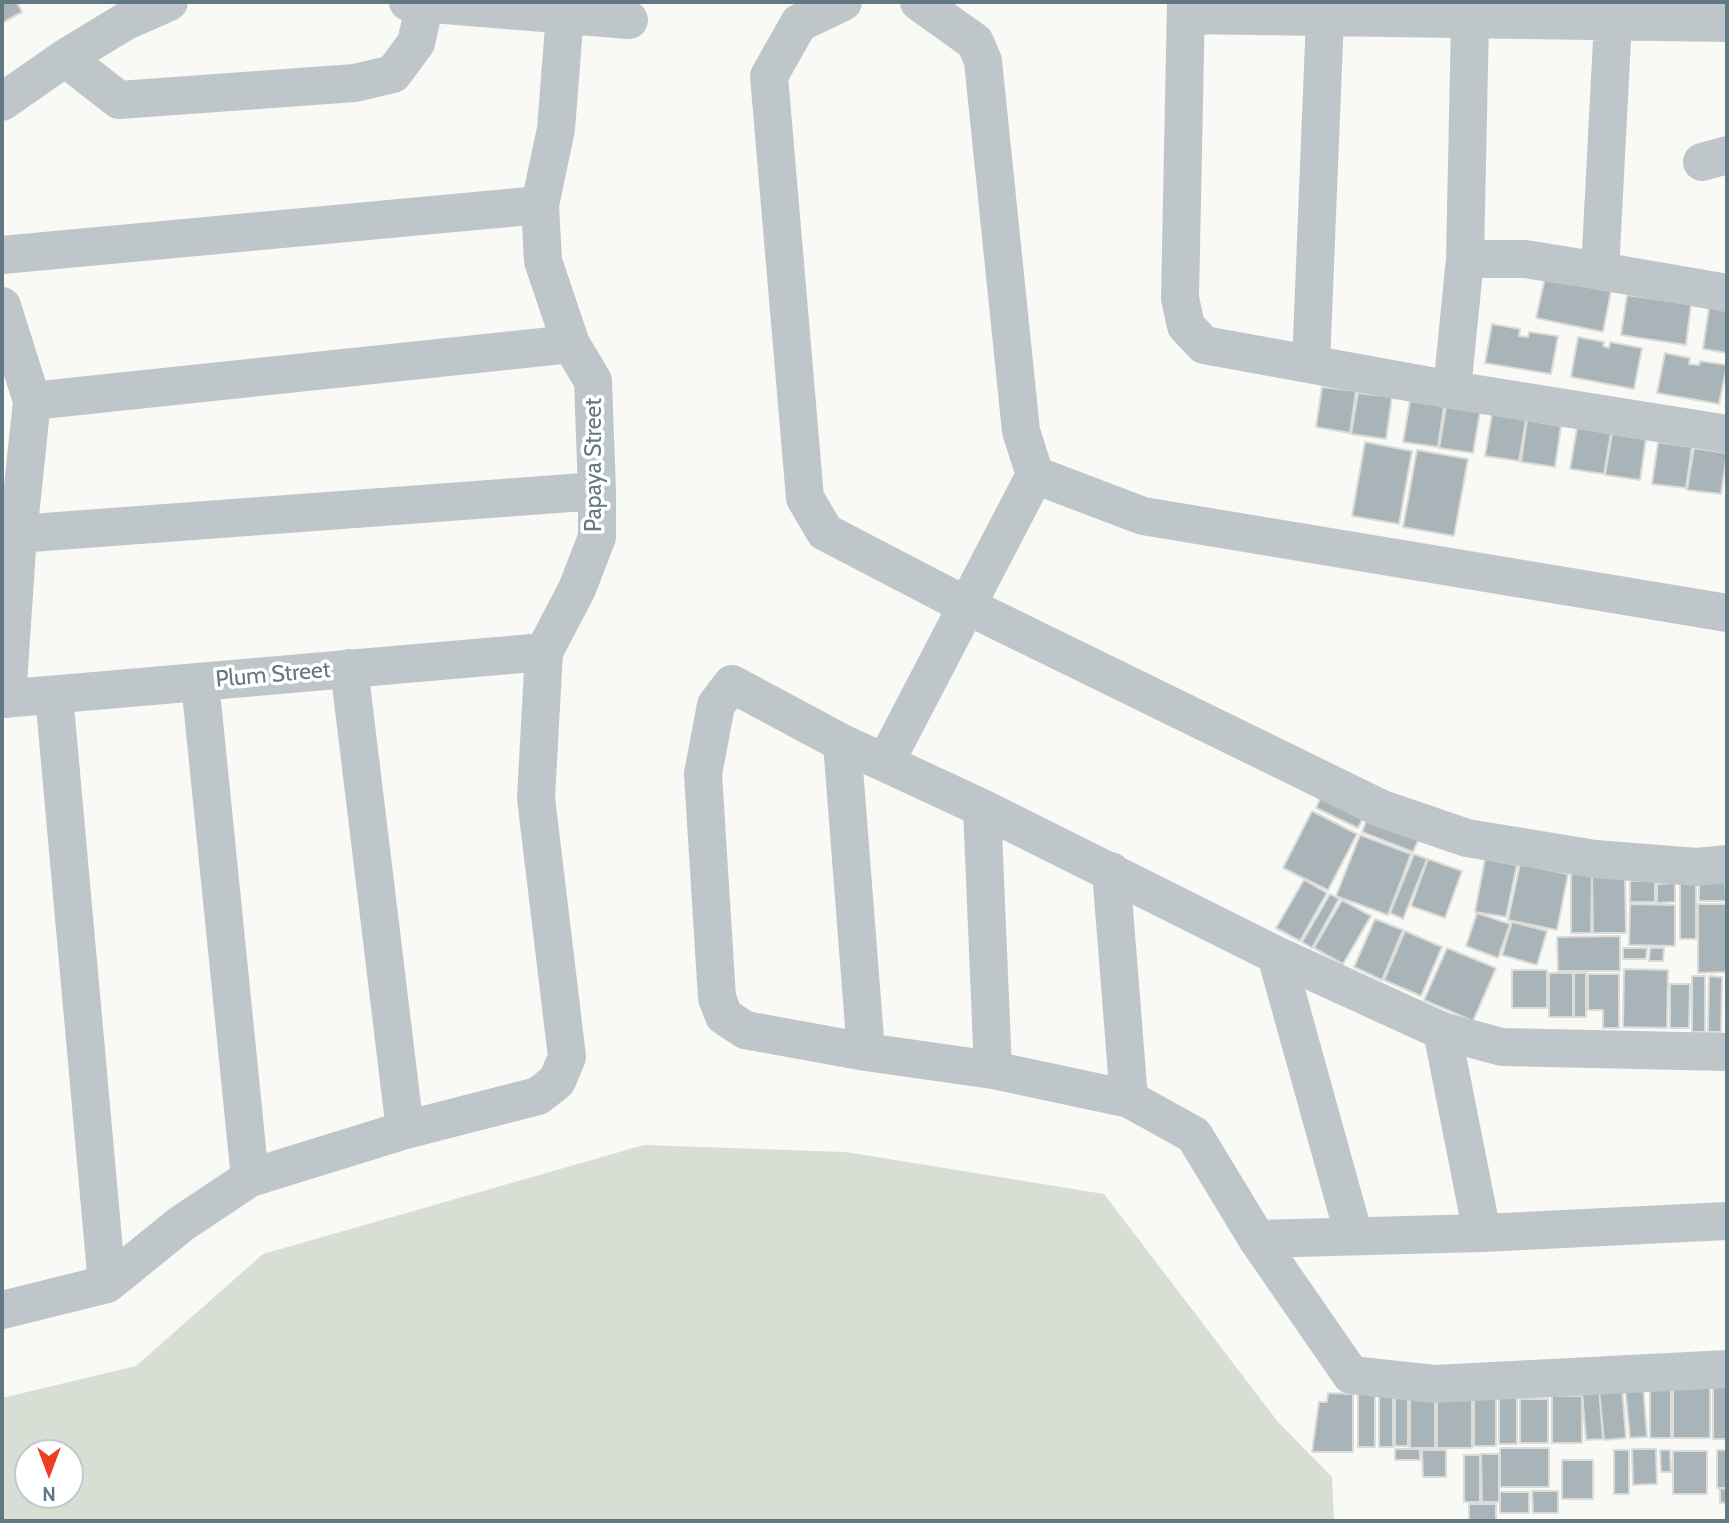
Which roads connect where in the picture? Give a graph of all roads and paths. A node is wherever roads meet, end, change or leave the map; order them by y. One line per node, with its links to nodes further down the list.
1 (169, 2): 12 (street)
2 (416, 2): 6 (street); 12 (street)
3 (843, 2): 28 (street)
4 (919, 2): 25 (street)
5 (1186, 8): 8 (street); 21 (street)
6 (565, 14): 9 (street); 14 (street, Papaya Street)
7 (1727, 16): 11 (street)
8 (1325, 17): 10 (street); 21 (street)
9 (629, 20)
10 (1470, 20): 11 (street); 16 (street)
11 (1613, 22): 17 (street)
12 (65, 58): 13 (street)
13 (2, 102)
14 (540, 205): 15 (street); 20 (street, Papaya Street)
15 (2, 255)
16 (1465, 259): 17 (street); 22 (street)
17 (1600, 271): 18 (street)
18 (1727, 293)
19 (2, 306): 23 (street)
20 (571, 344): 23 (street); 26 (street, Papaya Street)
21 (1311, 364): 22 (street)
22 (1452, 390): 24 (street)
23 (32, 401): 27 (street)
24 (1727, 434)
25 (1035, 475): 28 (street); 29 (street)
26 (597, 491): 27 (street); 30 (street, Papaya Street)
27 (18, 534): 34 (street)
28 (967, 606): 36 (street); 38 (street)
29 (1727, 613)
30 (544, 652): 31 (street, Plum Street); 46 (street, Papaya Street)
31 (349, 668): 32 (street, Plum Street); 46 (street)
32 (200, 682): 33 (street, Plum Street); 47 (street)
33 (54, 695): 34 (street, Plum Street); 52 (street)
34 (5, 699)
35 (842, 743): 36 (street); 42 (street); 42 (street)
36 (885, 763): 37 (street)
37 (982, 808): 39 (street); 44 (street)
38 (1727, 864)
39 (1111, 871): 40 (street); 45 (street)
40 (1276, 955): 41 (street); 50 (street)
41 (1441, 1031): 43 (street); 49 (street)
42 (866, 1052): 44 (street)
43 (1727, 1052)
44 (993, 1070): 45 (street)
45 (1129, 1099): 51 (street)
46 (405, 1130): 47 (street)
47 (250, 1178): 52 (street)
48 (1727, 1221): 49 (street)
49 (1482, 1233): 50 (street)
50 (1354, 1236): 51 (street)
51 (1257, 1239): 54 (street)
52 (107, 1284): 53 (street)
53 (2, 1310)
54 (1727, 1368)

